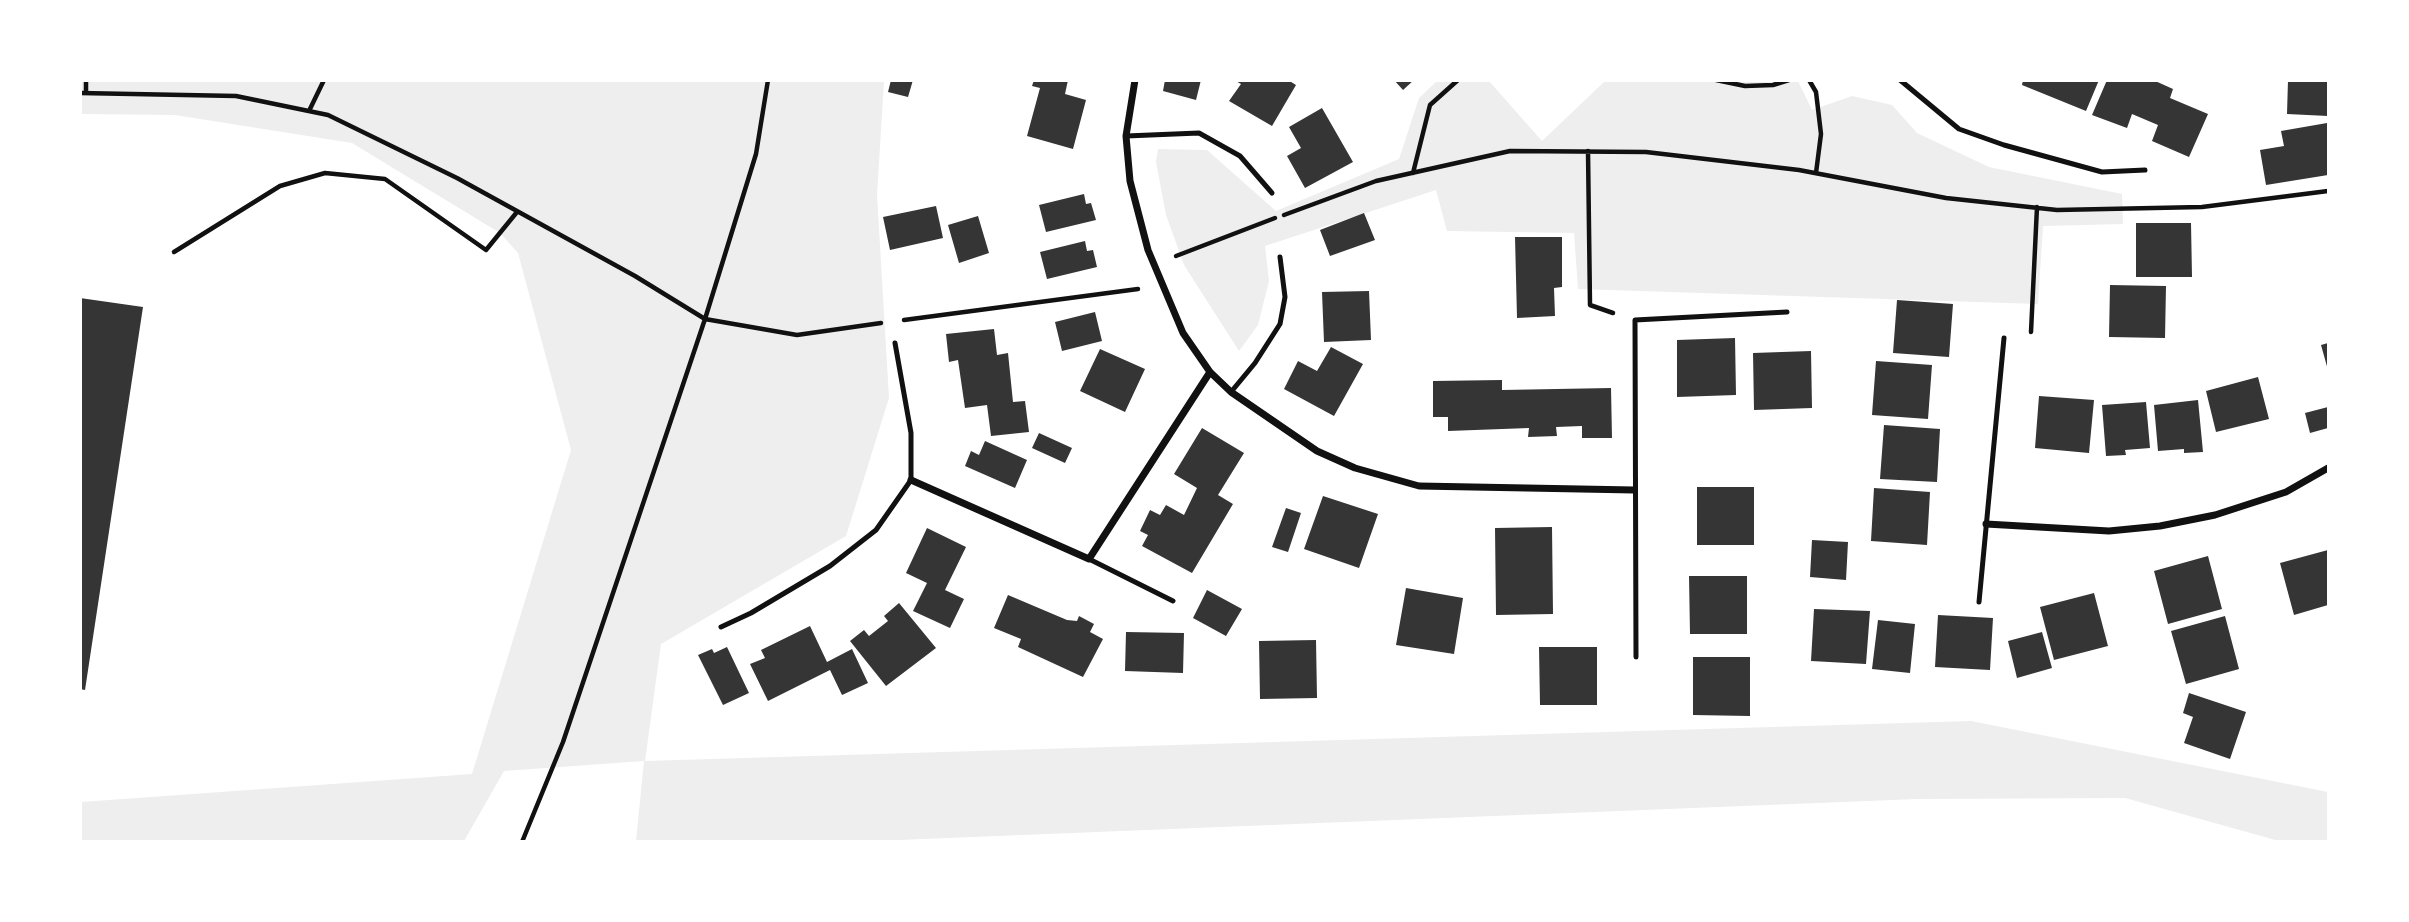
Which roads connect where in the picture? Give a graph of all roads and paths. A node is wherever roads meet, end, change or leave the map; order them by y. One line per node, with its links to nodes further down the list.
1 (86, 80): 10 (path)
2 (324, 80): 11 (path)
3 (768, 80): 26 (path)
4 (1135, 80): 12 (street)
5 (1458, 80): 15 (path)
6 (1716, 80): 7 (path)
7 (1789, 80)
8 (1808, 80): 16 (path)
9 (1900, 80): 14 (lane)
10 (83, 93): 11 (path)
11 (309, 111): 20 (path)
12 (1126, 136): 18 (lane); 23 (street)
13 (1588, 151): 15 (path); 16 (path); 27 (path)
14 (2145, 170)
15 (1413, 173): 23 (path)
16 (1816, 173): 19 (path)
17 (2329, 191): 19 (path)
18 (1272, 193)
19 (2037, 207): 28 (path)
20 (517, 212): 21 (path); 26 (path)
21 (174, 253)
22 (1280, 257): 32 (lane)
23 (1154, 265): 24 (street)
24 (1161, 286): 26 (path); 31 (street)
25 (1787, 312): 27 (lane)
26 (705, 319): 42 (path)
27 (1635, 320): 35 (lane)
28 (2031, 332)
29 (2004, 338): 36 (lane)
30 (895, 343): 34 (lane)
31 (1210, 372): 32 (street); 37 (street)
32 (1231, 392): 35 (street)
33 (2329, 468): 36 (street)
34 (911, 480): 37 (street); 40 (lane)
35 (1634, 491): 41 (lane)
36 (1986, 524): 39 (lane)
37 (1089, 559): 38 (lane)
38 (1173, 601)
39 (1979, 602)
40 (721, 627)
41 (1636, 657)
42 (522, 842)

